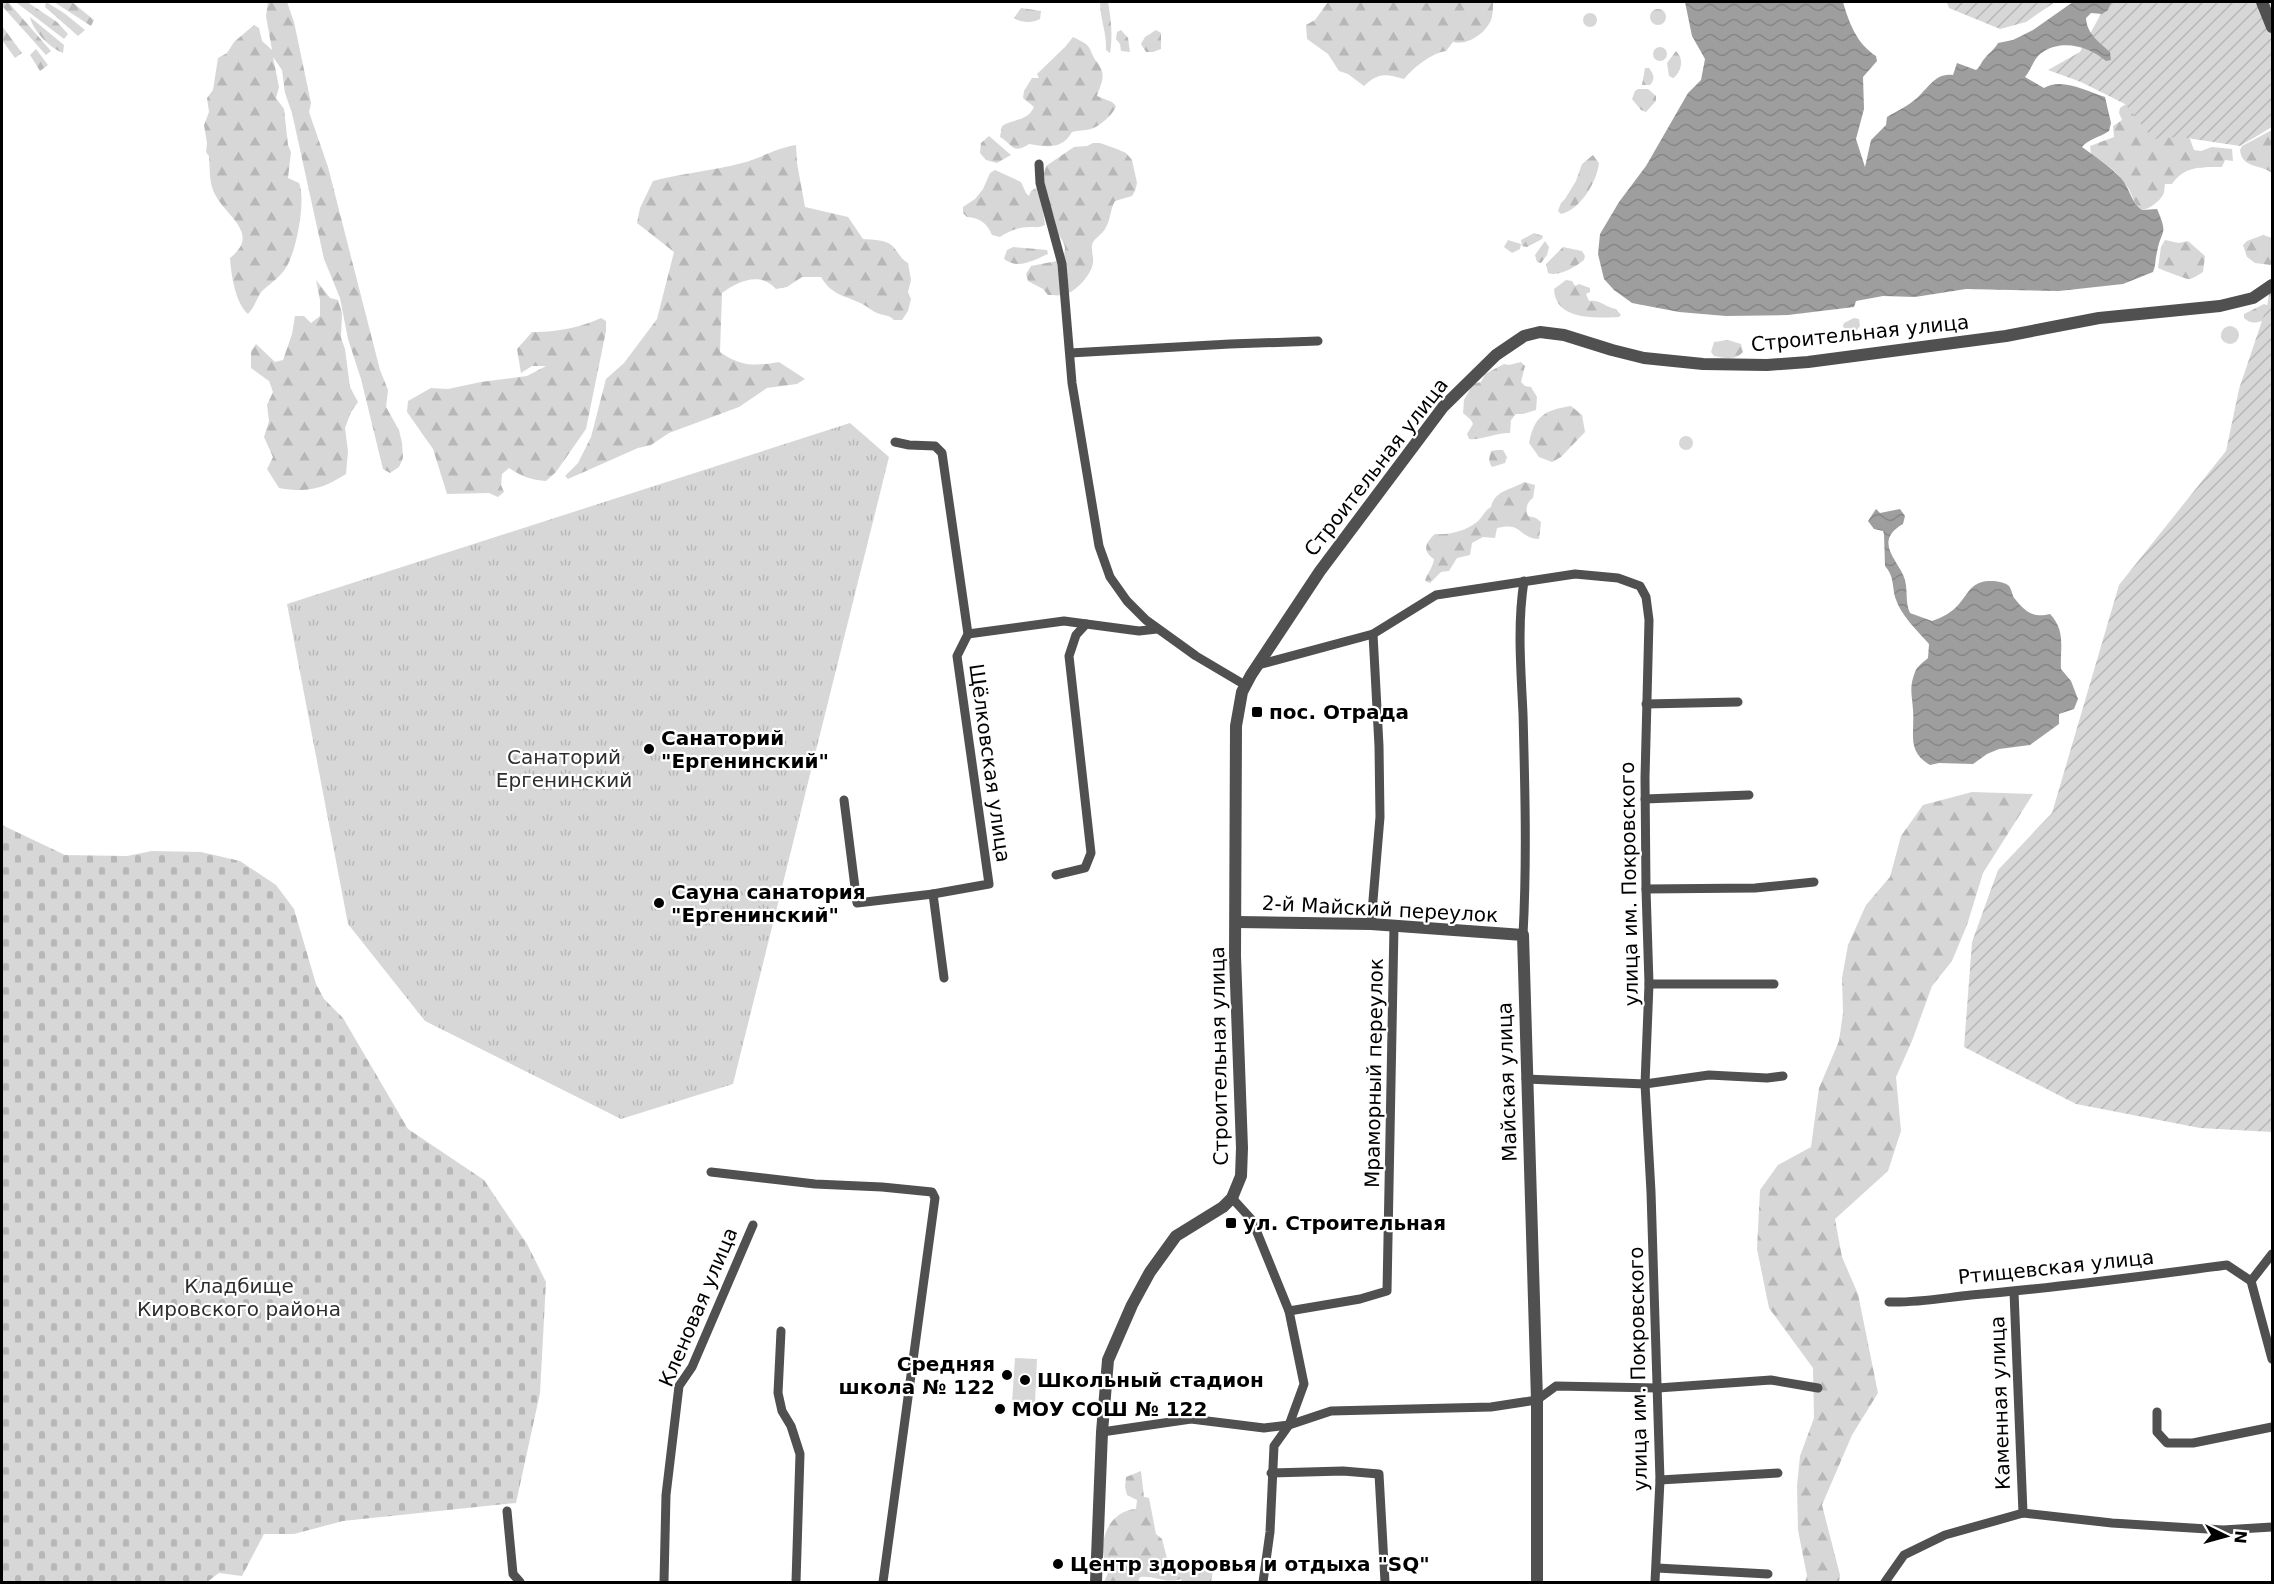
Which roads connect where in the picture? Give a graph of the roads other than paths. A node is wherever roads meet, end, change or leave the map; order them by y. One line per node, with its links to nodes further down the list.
1 (2262, 2): 2 (street)
2 (2272, 27)
3 (1039, 164): 6 (street)
4 (2272, 285): 13 (street, Строительная улица)
5 (1318, 341): 6 (street)
6 (1070, 353): 10 (street)
7 (895, 442): 11 (street, Щёлковская улица)
8 (1524, 581): 12 (street, улица им. Покровского); 16 (street, улица им. Покровского); 27 (street, Майская улица)
9 (1086, 624): 10 (street); 11 (street); 20 (street)
10 (1157, 628): 14 (street)
11 (968, 634): 23 (street, Щёлковская улица)
12 (1373, 634): 13 (street, улица им. Покровского); 25 (street)
13 (1258, 665): 14 (street, Строительная улица)
14 (1245, 685): 24 (street, Строительная улица)
15 (1738, 702): 16 (street)
16 (1646, 704): 18 (street, улица им. Покровского)
17 (1749, 795): 18 (street)
18 (1645, 799): 22 (street, улица им. Покровского)
19 (844, 800): 23 (street)
20 (1056, 875)
21 (1814, 882): 22 (street)
22 (1646, 889): 29 (street, улица им. Покровского)
23 (933, 894): 28 (street)
24 (1237, 922): 25 (street, 2-й Майский переулок); 35 (street, Строительная улица)
25 (1371, 924): 26 (street, 2-й Майский переулок)
26 (1394, 926): 27 (street, 2-й Майский переулок); 41 (street, Мраморный переулок)
27 (1523, 935): 32 (street, Майская улица)
28 (944, 978)
29 (1649, 984): 30 (street); 33 (street, улица им. Покровского)
30 (1774, 984)
31 (1783, 1076): 33 (street)
32 (1526, 1079): 33 (street); 46 (street, Майская улица)
33 (1645, 1084): 44 (street, улица им. Покровского)
34 (711, 1172): 62 (street)
35 (1232, 1198): 41 (street); 50 (street)
36 (753, 1225): 60 (street, Кленовая улица)
37 (2272, 1255): 38 (street)
38 (2251, 1281): 39 (street, Ртищевская улица); 43 (street)
39 (2014, 1292): 40 (street, Ртищевская улица); 55 (street, Каменная улица)
40 (1889, 1302)
41 (1288, 1311): 48 (street)
42 (781, 1331): 61 (street)
43 (2272, 1359)
44 (1660, 1387): 45 (street); 46 (street); 53 (street, улица им. Покровского)
45 (1818, 1388)
46 (1537, 1400): 48 (street); 66 (street, Майская улица)
47 (2157, 1412): 49 (street)
48 (1289, 1425): 50 (street); 51 (street)
49 (2272, 1427)
50 (1102, 1432): 63 (street)
51 (1271, 1473): 64 (street); 65 (street)
52 (1778, 1473): 53 (street)
53 (1660, 1479): 57 (street, улица им. Покровского)
54 (507, 1511): 59 (street)
55 (2022, 1513): 56 (street); 68 (street)
56 (2272, 1527)
57 (1657, 1569): 58 (street); 67 (street, улица им. Покровского)
58 (1768, 1574)
59 (520, 1582)
60 (664, 1582)
61 (796, 1582)
62 (883, 1582)
63 (1096, 1582)
64 (1263, 1582)
65 (1385, 1582)
66 (1537, 1582)
67 (1655, 1582)
68 (1885, 1582)

